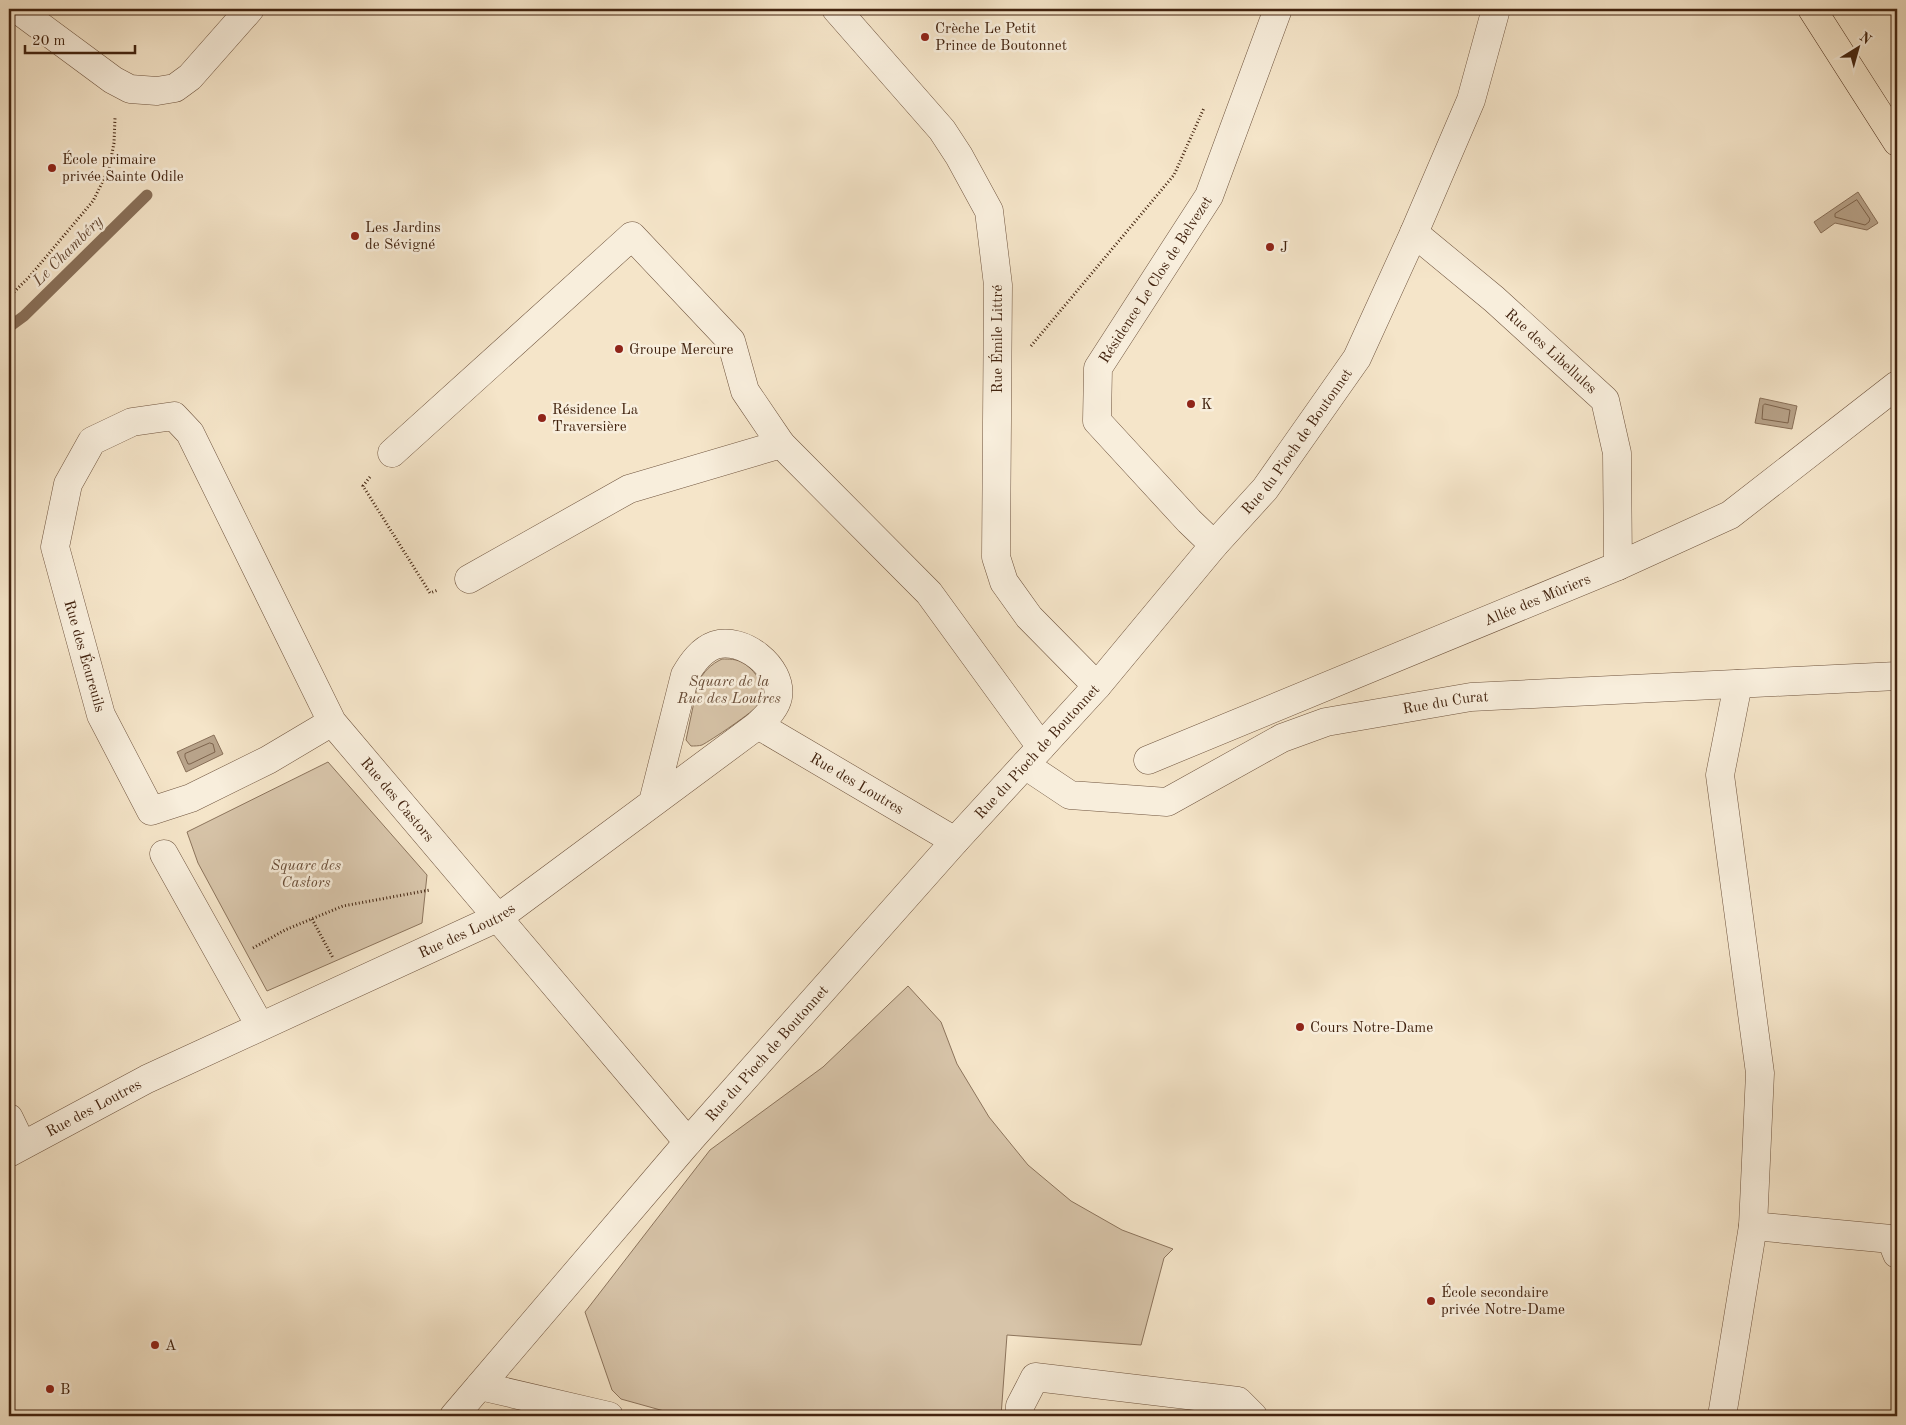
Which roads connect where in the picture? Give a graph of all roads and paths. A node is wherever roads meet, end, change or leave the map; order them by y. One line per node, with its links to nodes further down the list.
1 (17, 9): 7 (street)
2 (250, 9): 7 (street)
3 (836, 9): 12 (street, Rue Émile Littré)
4 (1278, 9): 17 (street, Résidence Le Clos de Belvezet)
5 (1496, 9): 10 (street, Rue du Pioch de Boutonnet)
6 (1812, 9): 9 (main road)
7 (112, 80): 11 (path)
8 (1205, 105): 12 (path)
9 (1897, 142)
10 (1414, 233): 17 (street, Rue du Pioch de Boutonnet); 18 (street, Rue des Libellules)
11 (9, 296)
12 (998, 377): 22 (street, Rue Émile Littré)
13 (1897, 385): 18 (street, Allée des Mûriers)
14 (174, 416): 23 (street, Rue des Castors); 23 (street, Rue des Écureuils)
15 (781, 444): 16 (street); 19 (street); 25 (street)
16 (392, 453): 19 (path)
17 (1214, 545): 22 (street, Rue du Pioch de Boutonnet)
18 (1618, 566): 26 (street, Allée des Mûriers)
19 (470, 579)
20 (1897, 676): 21 (street, Rue du Curat)
21 (1738, 684): 25 (street, Rue du Curat); 39 (street)
22 (1097, 686): 25 (street, Rue du Pioch de Boutonnet)
23 (332, 722): 30 (street, Rue des Castors)
24 (758, 725): 27 (street, Rue des Loutres); 27 (street, Rue des Loutres); 28 (street, Rue des Loutres)
25 (1033, 756): 28 (street, Rue du Pioch de Boutonnet)
26 (1148, 760)
27 (654, 802): 31 (street, Rue des Loutres)
28 (955, 841): 37 (street, Rue du Pioch de Boutonnet)
29 (164, 854): 33 (street)
30 (467, 880): 31 (street, Rue des Castors); 32 (path)
31 (498, 917): 34 (street, Rue des Loutres); 37 (street, Rue des Castors)
32 (312, 919): 33 (path); 34 (path)
33 (225, 963): 35 (street)
34 (347, 986): 35 (street, Rue des Loutres)
35 (260, 1026): 38 (street, Rue des Loutres)
36 (9, 1118): 38 (street)
37 (688, 1142): 41 (street, Rue du Pioch de Boutonnet)
38 (16, 1149)
39 (1752, 1226): 40 (street); 46 (street)
40 (1897, 1254)
41 (480, 1386): 42 (street, Rue du Pioch de Boutonnet); 43 (street)
42 (454, 1416)
43 (609, 1416)
44 (1019, 1416): 45 (street)
45 (1252, 1416)
46 (1722, 1416)

